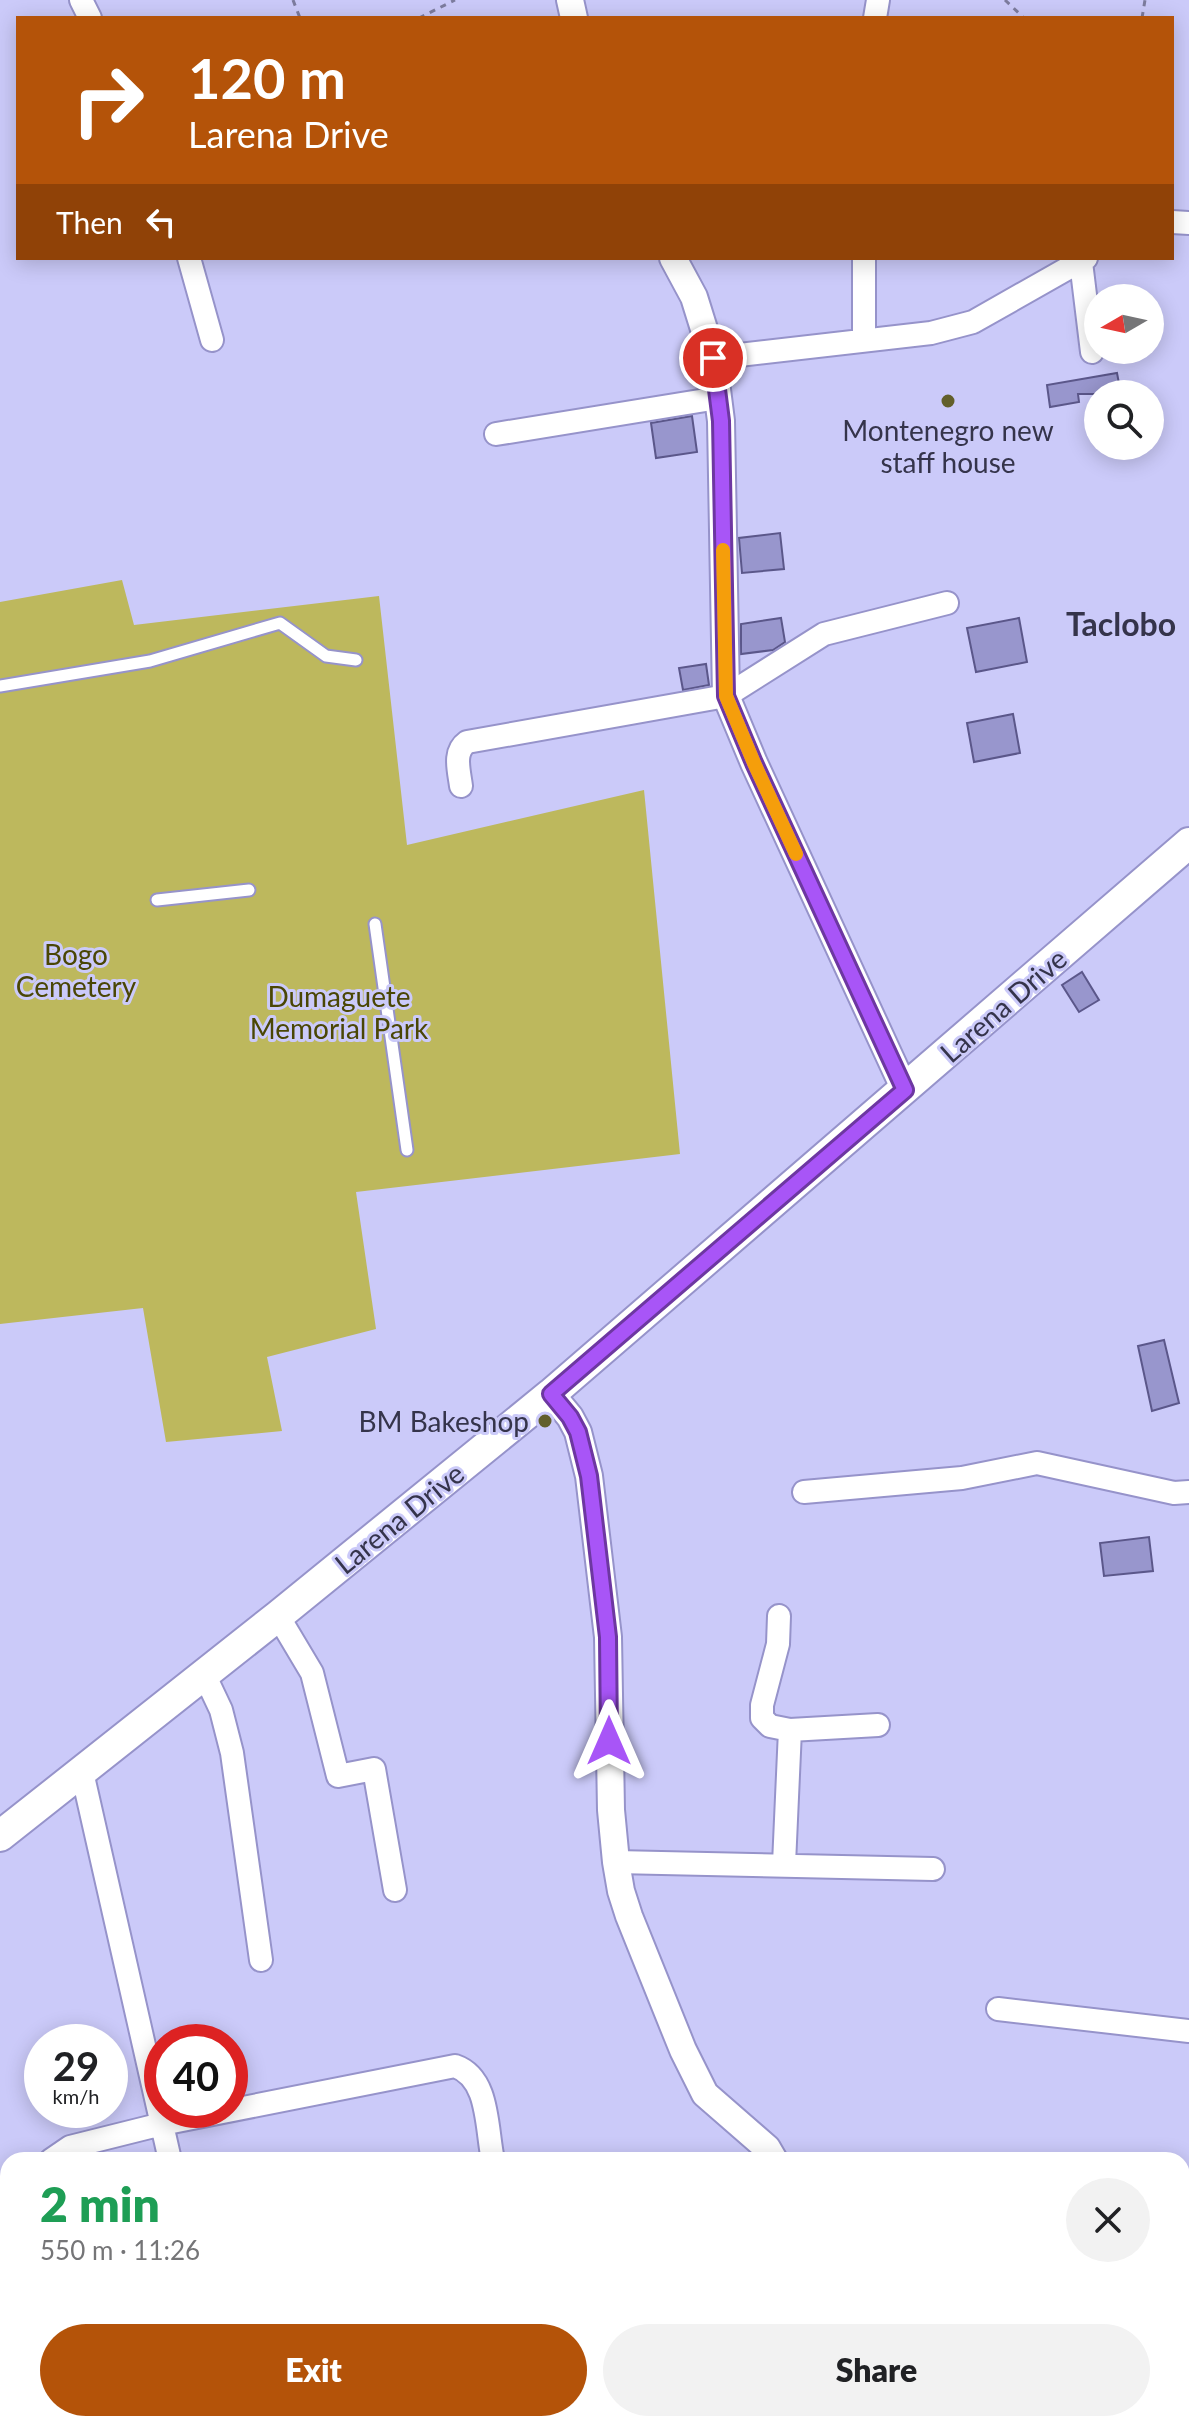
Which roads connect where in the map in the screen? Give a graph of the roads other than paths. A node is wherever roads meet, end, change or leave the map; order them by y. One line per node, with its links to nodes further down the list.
1 (190, 260): 7 (street)
2 (674, 260): 8 (street)
3 (864, 260): 6 (street)
4 (1083, 260): 5 (street); 6 (street)
5 (1085, 284)
6 (864, 339): 8 (street)
7 (212, 340)
8 (713, 358): 9 (street)
9 (718, 398): 10 (street); 14 (street)
10 (496, 434)
11 (947, 603): 14 (street)
12 (356, 660): 13 (lane)
13 (0, 686)
14 (726, 696): 15 (street); 20 (street)
15 (461, 786)
16 (1189, 843): 20 (main road, Larena Drive)
17 (249, 890): 18 (lane)
18 (157, 900)
19 (375, 924): 21 (lane)
20 (905, 1090): 22 (main road, Larena Drive)
21 (407, 1150)
22 (551, 1394): 25 (main road, Larena Drive); 32 (street)
23 (804, 1492): 24 (street)
24 (1189, 1492)
25 (278, 1616): 27 (main road, Larena Drive); 35 (street)
26 (779, 1616): 29 (street)
27 (204, 1674): 30 (main road, Larena Drive); 36 (street)
28 (878, 1725): 29 (street)
29 (790, 1730): 33 (street)
30 (82, 1772): 31 (main road, Larena Drive); 39 (street)
31 (0, 1836)
32 (616, 1862): 33 (street); 46 (street)
33 (784, 1864): 34 (street)
34 (933, 1869)
35 (395, 1890)
36 (261, 1960)
37 (998, 2009): 38 (street)
38 (1189, 2031)
39 (144, 2045)
40 (248, 2107): 45 (street)
41 (146, 2128): 43 (street)
42 (163, 2128): 44 (street)
43 (63, 2152)
44 (168, 2152)
45 (492, 2152)
46 (769, 2152)

